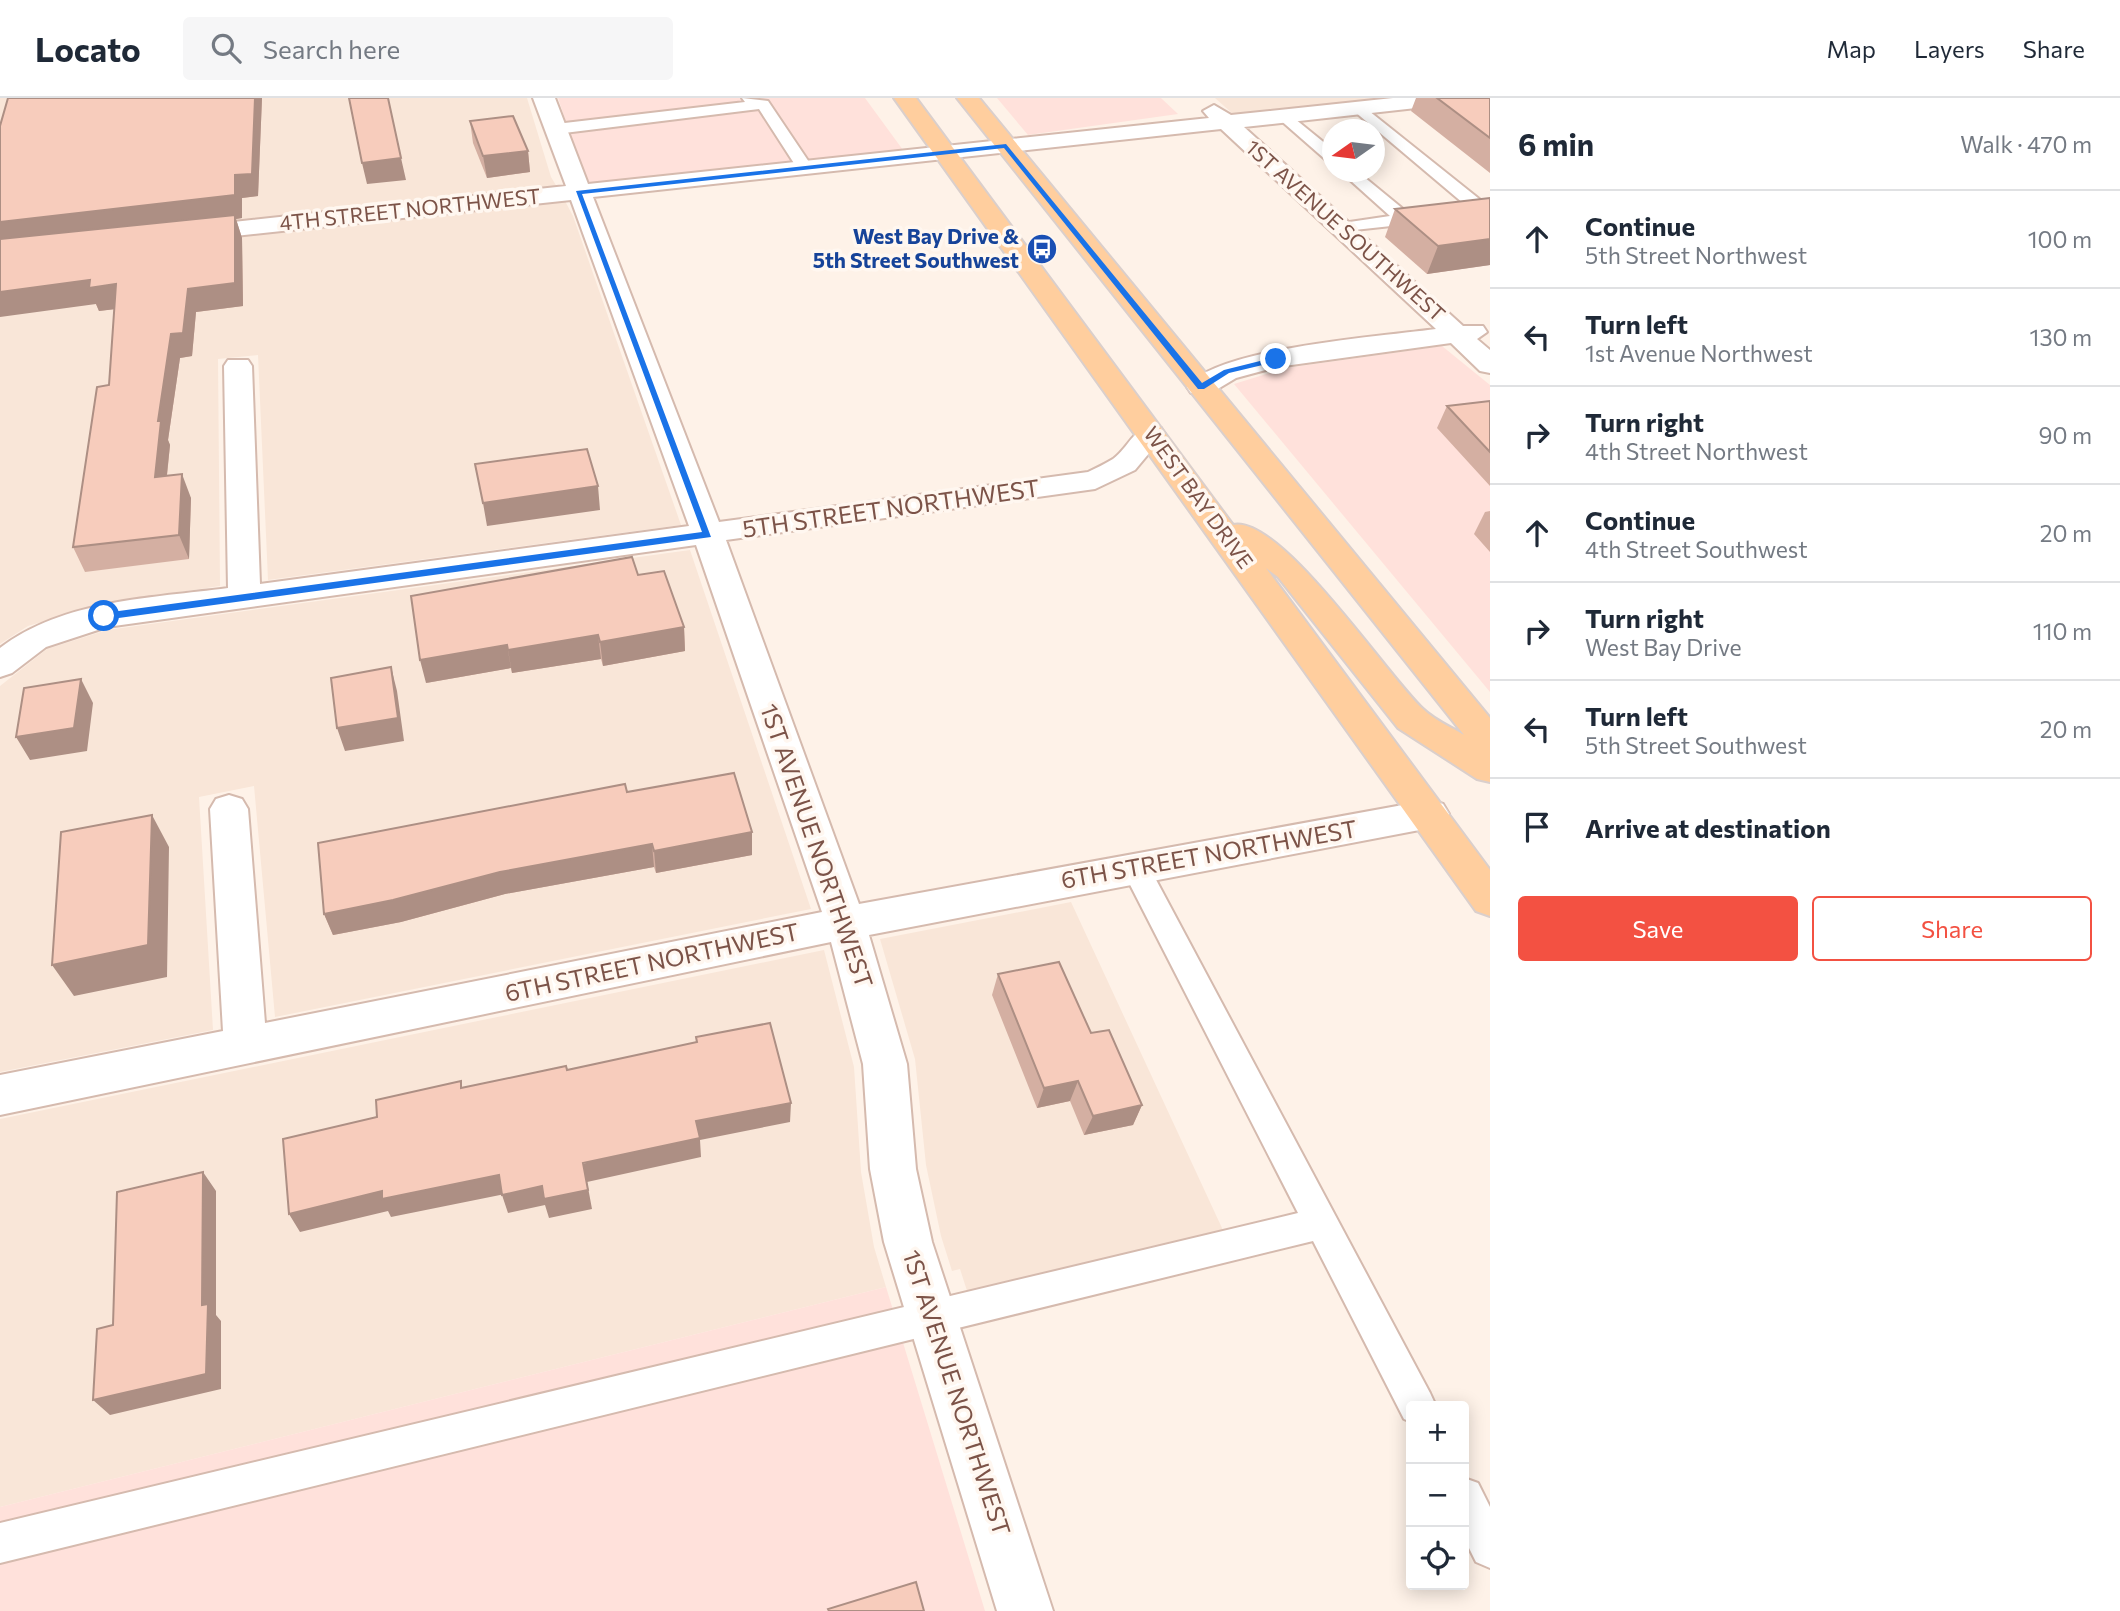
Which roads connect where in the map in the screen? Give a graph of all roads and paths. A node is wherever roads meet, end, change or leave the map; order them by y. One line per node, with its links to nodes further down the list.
1 (544, 98): 10 (street, 1ST AVENUE NORTHWEST)
2 (905, 98): 13 (main road, WEST BAY DRIVE)
3 (968, 98): 11 (main road)
4 (1200, 98): 9 (street, 1ST AVENUE SOUTHWEST)
5 (1452, 98): 7 (street, 4TH STREET NORTHWEST)
6 (756, 101): 10 (lane); 14 (lane)
7 (1367, 104): 8 (street, 4TH STREET NORTHWEST); 17 (lane)
8 (1284, 115): 9 (street, 4TH STREET NORTHWEST); 12 (lane)
9 (1225, 121): 11 (street, 4TH STREET NORTHWEST); 18 (street, 1ST AVENUE SOUTHWEST)
10 (556, 129): 16 (street, 1ST AVENUE NORTHWEST)
11 (1006, 146): 13 (street, 4TH STREET NORTHWEST); 24 (main road)
12 (1322, 148)
13 (946, 152): 14 (street, 4TH STREET NORTHWEST); 25 (main road, WEST BAY DRIVE)
14 (805, 168): 16 (street, 4TH STREET NORTHWEST)
15 (1361, 182): 17 (lane)
16 (578, 192): 19 (street, 4TH STREET NORTHWEST); 27 (street, 1ST AVENUE NORTHWEST)
17 (1404, 219): 18 (lane)
18 (1342, 228): 21 (street, 1ST AVENUE SOUTHWEST)
19 (165, 237)
20 (1490, 329): 21 (street)
21 (1457, 334): 22 (street, 1ST AVENUE SOUTHWEST); 24 (street)
22 (1490, 365)
23 (238, 366): 28 (street)
24 (1201, 387): 30 (main road)
25 (1151, 434): 26 (main road, WEST BAY DRIVE); 27 (street, 5TH STREET NORTHWEST)
26 (1208, 512): 31 (main road); 33 (main road, WEST BAY DRIVE)
27 (708, 535): 28 (street, 5TH STREET NORTHWEST); 37 (street, 1ST AVENUE NORTHWEST)
28 (244, 596): 29 (street, 5TH STREET NORTHWEST)
29 (0, 665)
30 (1490, 743)
31 (1490, 769)
32 (229, 809): 38 (street)
33 (1430, 814): 34 (main road); 35 (street, 6TH STREET NORTHWEST); 36 (main road, WEST BAY DRIVE)
34 (1490, 852)
35 (1136, 869): 37 (street, 6TH STREET NORTHWEST); 40 (lane)
36 (1490, 900)
37 (846, 923): 38 (street, 6TH STREET NORTHWEST); 41 (street, 1ST AVENUE NORTHWEST)
38 (245, 1046): 39 (street, 6TH STREET NORTHWEST)
39 (0, 1095)
40 (1322, 1223): 41 (lane); 42 (lane)
41 (931, 1317): 44 (lane); 46 (street, 1ST AVENUE NORTHWEST)
42 (1414, 1401)
43 (1469, 1507): 45 (lane)
44 (0, 1543)
45 (1490, 1548)
46 (1025, 1611)

